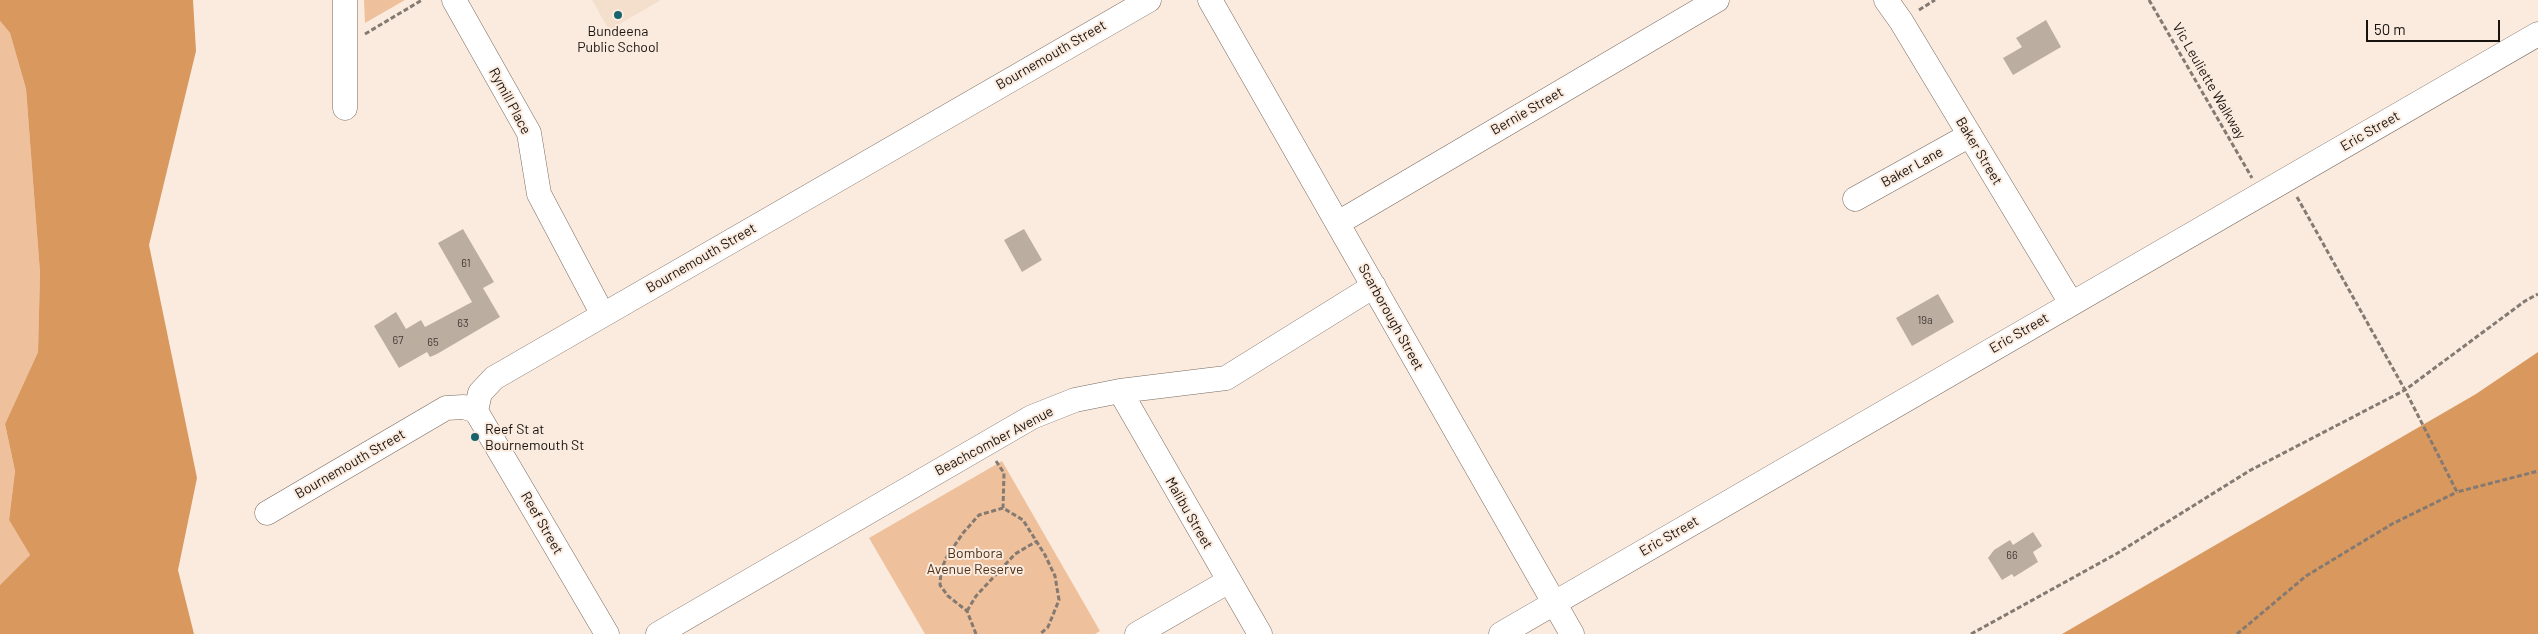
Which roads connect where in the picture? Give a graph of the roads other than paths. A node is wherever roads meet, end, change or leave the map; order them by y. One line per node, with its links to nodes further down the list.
1 (344, 0): 8 (street)
2 (454, 0): 14 (street, Rymill Place)
3 (1149, 0): 14 (street, Bournemouth Street)
4 (1210, 0): 11 (street, Scarborough Street)
5 (1717, 0): 11 (street, Bernie Street)
6 (1886, 0): 9 (street, Baker Street)
7 (2538, 34): 13 (street, Eric Street)
8 (345, 108)
9 (1970, 135): 10 (street, Baker Lane); 13 (street, Baker Street)
10 (1855, 199)
11 (1338, 223): 12 (street, Scarborough Street)
12 (1374, 286): 15 (street, Beachcomber Avenue); 19 (street, Scarborough Street)
13 (2071, 303): 19 (street, Eric Street)
14 (603, 315): 16 (street, Bournemouth Street)
15 (1120, 391): 18 (street, Malibu Street); 21 (street, Beachcomber Avenue)
16 (476, 412): 17 (street, Bournemouth Street); 20 (street, Reef Street)
17 (267, 513)
18 (1228, 581): 22 (street); 23 (street, Malibu Street)
19 (1554, 603): 24 (street, Eric Street); 25 (street, Scarborough Street)
20 (607, 634)
21 (658, 634)
22 (1137, 634)
23 (1260, 634)
24 (1501, 634)
25 (1572, 634)

